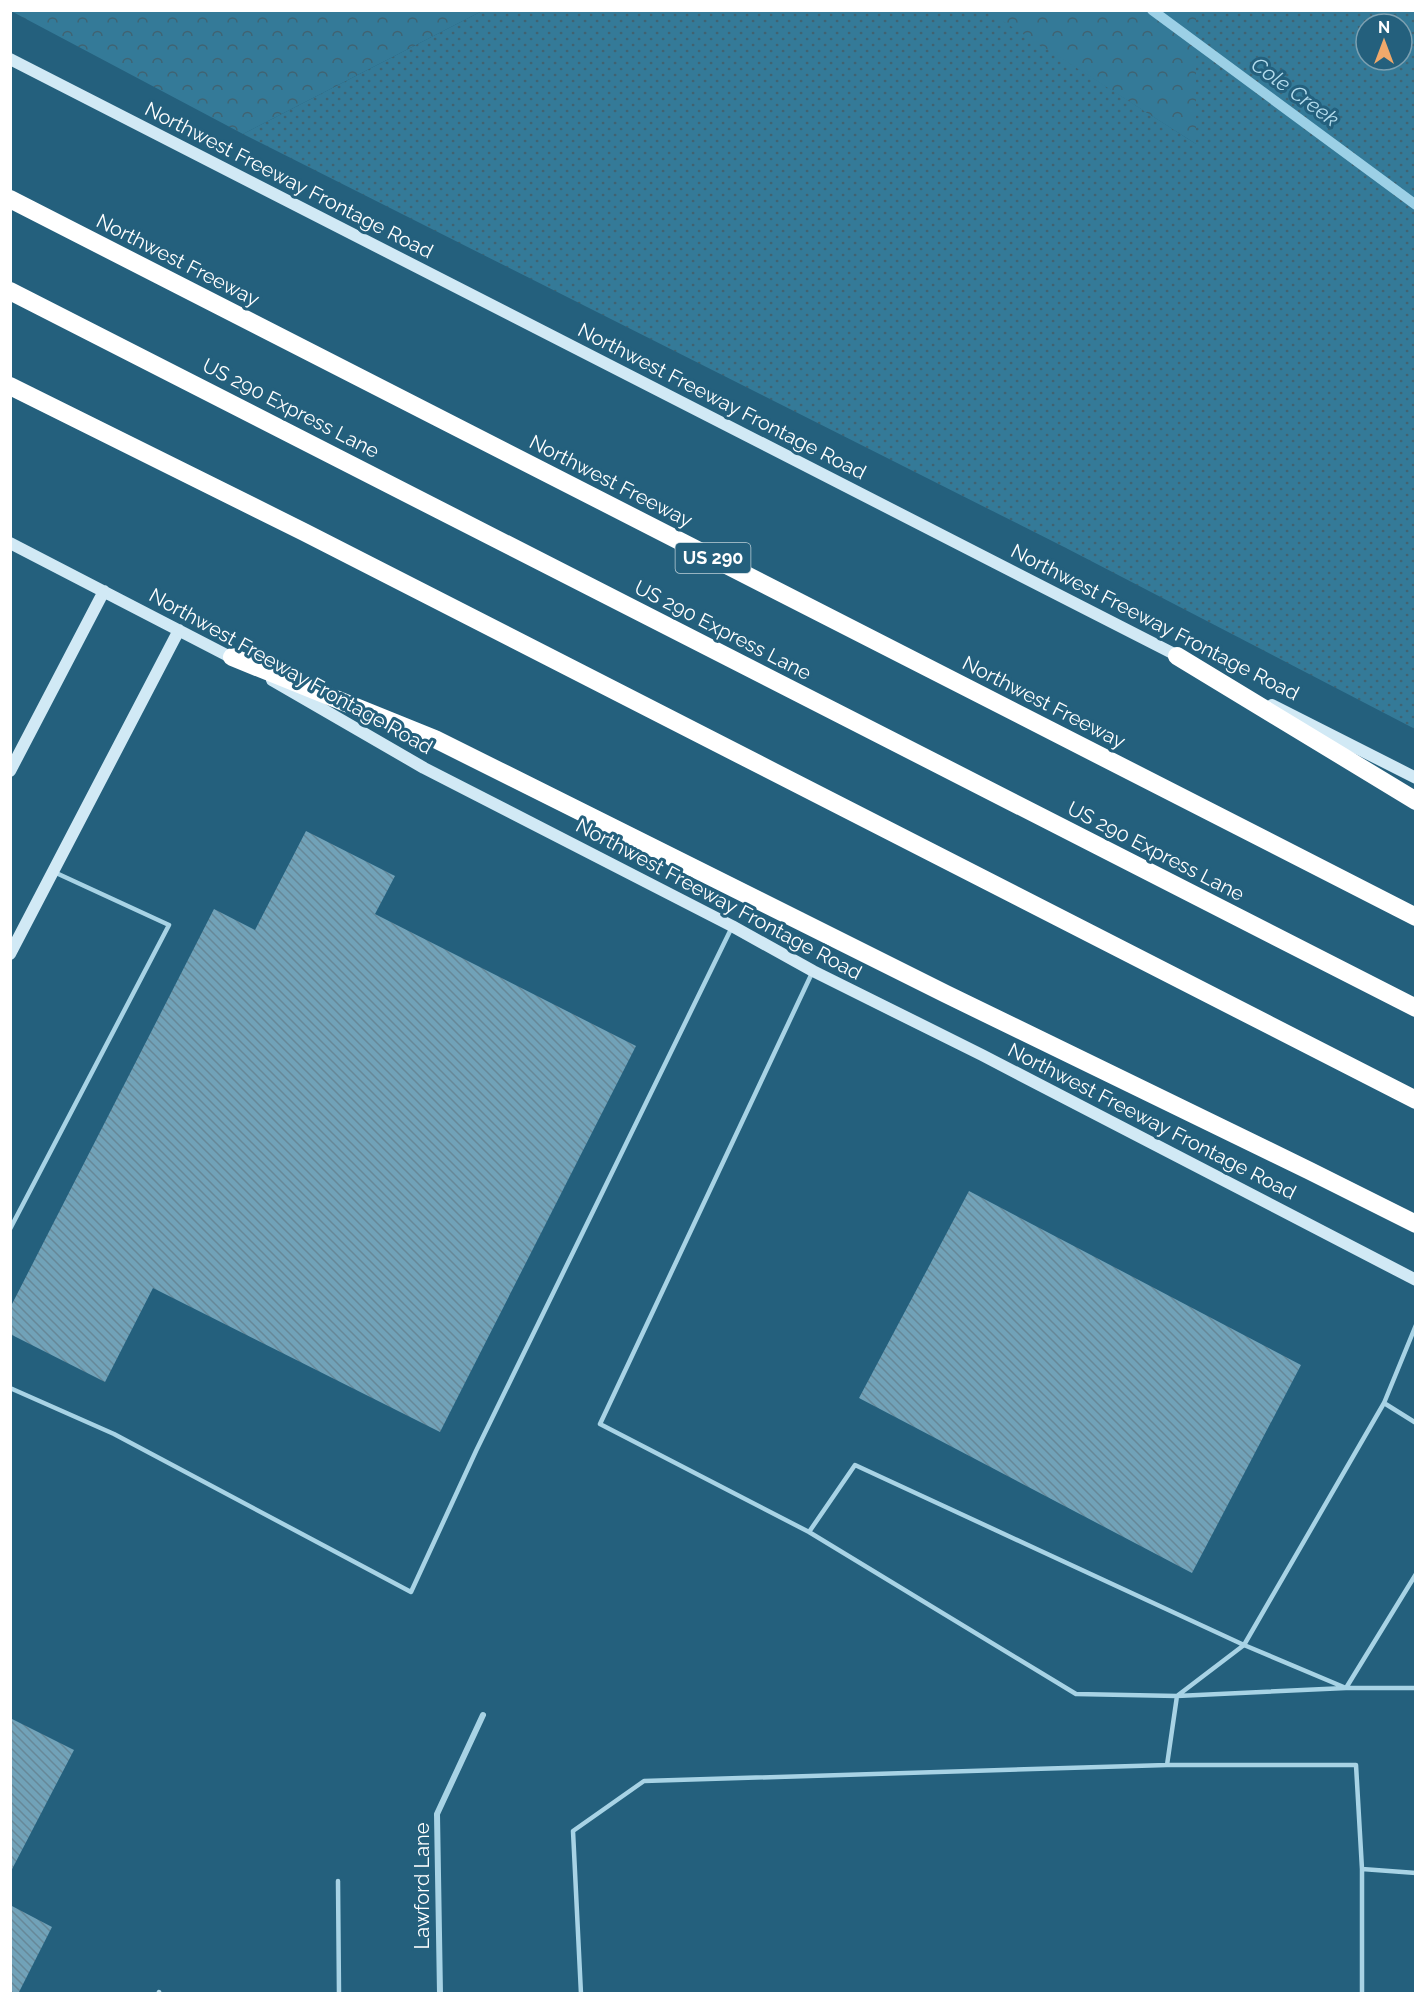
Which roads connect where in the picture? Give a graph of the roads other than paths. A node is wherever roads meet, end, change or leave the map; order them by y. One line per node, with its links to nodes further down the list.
1 (10, 59): 8 (main road, Northwest Freeway Frontage Road)
2 (10, 200): 14 (highway, Northwest Freeway / US 290)
3 (10, 291): 18 (highway, US 290 Express Lane)
4 (10, 386): 19 (highway)
5 (10, 543): 6 (main road, Northwest Freeway Frontage Road)
6 (104, 591): 7 (main road, Northwest Freeway Frontage Road); 10 (main road)
7 (179, 630): 9 (main road, Northwest Freeway Frontage Road); 13 (main road)
8 (1177, 656): 11 (main road, Northwest Freeway Frontage Road); 12 (highway)
9 (232, 657): 15 (main road, Northwest Freeway Frontage Road); 20 (highway)
10 (10, 771)
11 (1416, 778)
12 (1416, 801)
13 (54, 872): 16 (main road); 21 (lane)
14 (1416, 917)
15 (732, 926): 17 (main road, Northwest Freeway Frontage Road); 24 (lane)
16 (10, 954)
17 (813, 971): 22 (main road, Northwest Freeway Frontage Road); 27 (lane)
18 (1416, 1008)
19 (1416, 1100)
20 (1416, 1224)
21 (10, 1229)
22 (1416, 1280)
23 (1416, 1325): 25 (lane)
24 (10, 1388)
25 (1384, 1403): 26 (lane); 29 (lane)
26 (1416, 1423)
27 (809, 1532): 29 (lane); 32 (lane)
28 (1416, 1574): 30 (lane)
29 (1244, 1645): 30 (lane); 32 (lane)
30 (1346, 1688): 31 (lane); 32 (lane)
31 (1416, 1688)
32 (1177, 1696): 34 (lane)
33 (483, 1715): 39 (street, Lawford Lane)
34 (1167, 1765): 35 (lane); 40 (lane)
35 (1362, 1869): 36 (lane); 41 (lane)
36 (1416, 1874)
37 (338, 1881): 38 (lane)
38 (339, 1994)
39 (440, 1994)
40 (581, 1994)
41 (1362, 1994)

